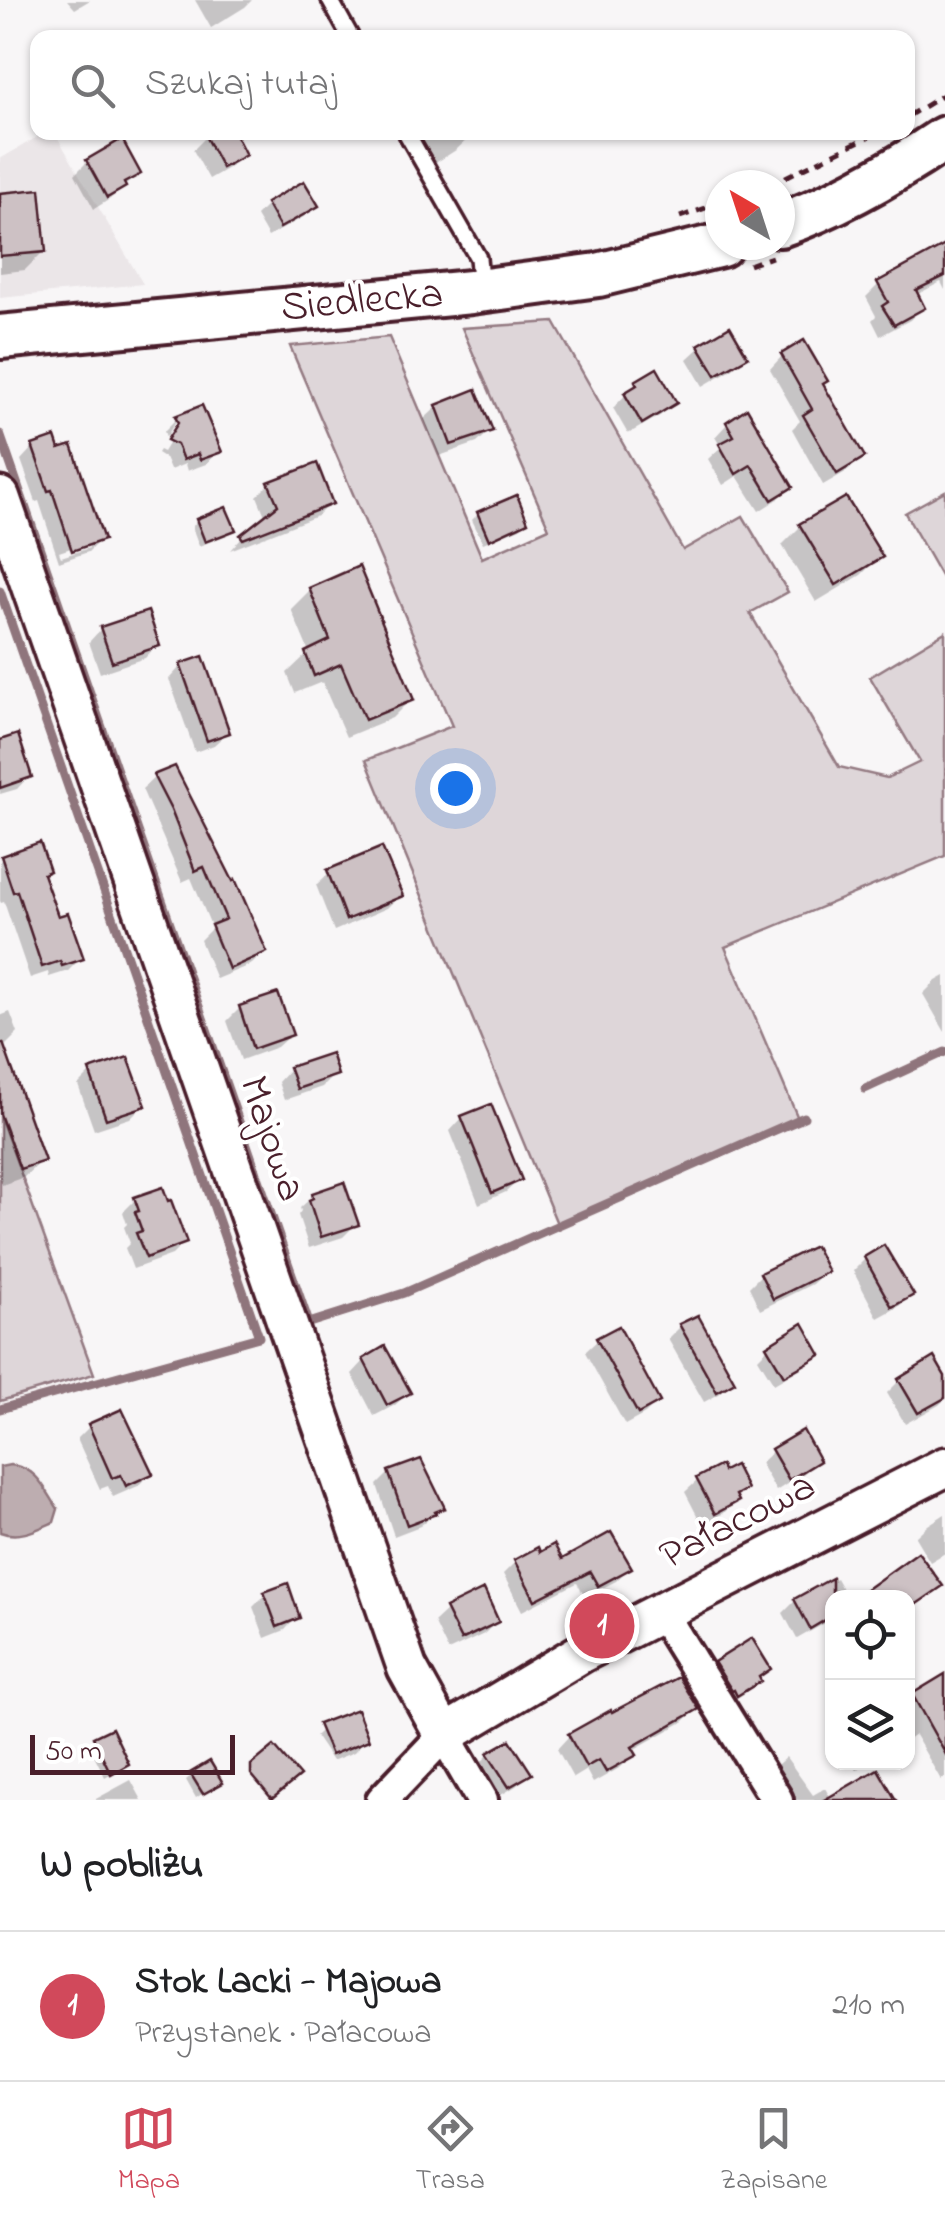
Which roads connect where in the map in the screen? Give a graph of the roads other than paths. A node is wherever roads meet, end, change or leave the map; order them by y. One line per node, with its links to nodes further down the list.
1 (330, 0): 2 (lane)
2 (347, 30)
3 (945, 138): 5 (main road)
4 (411, 140): 7 (lane)
5 (795, 218)
6 (705, 249): 7 (main road, Siedlecka)
7 (482, 290): 8 (main road, Siedlecka)
8 (0, 337)
9 (0, 497): 12 (street, Majowa)
10 (945, 1467): 11 (street, Pałacowa)
11 (661, 1612): 12 (street, Pałacowa); 15 (street)
12 (444, 1735): 13 (street, Pałacowa); 14 (street, Majowa)
13 (382, 1800)
14 (482, 1800)
15 (776, 1800)

